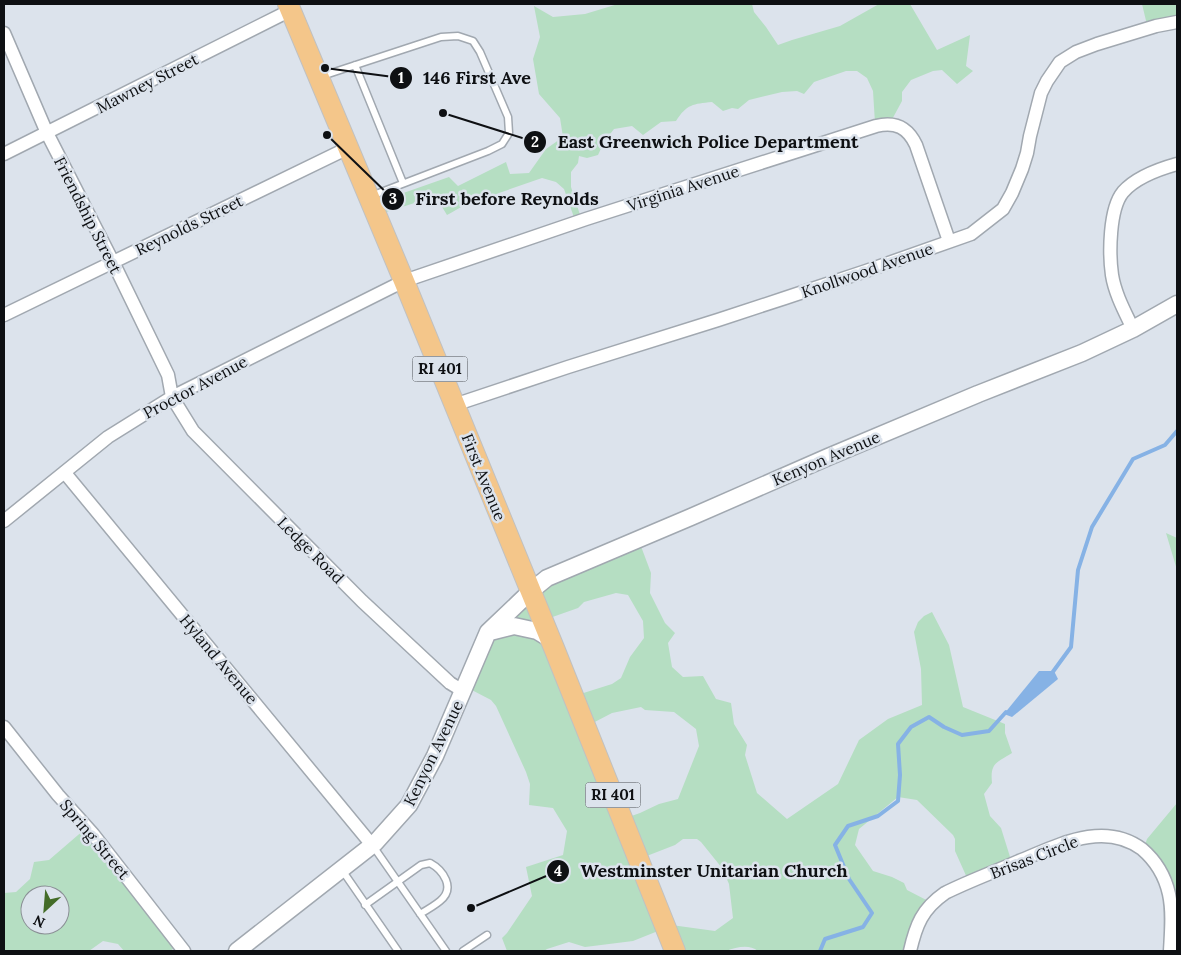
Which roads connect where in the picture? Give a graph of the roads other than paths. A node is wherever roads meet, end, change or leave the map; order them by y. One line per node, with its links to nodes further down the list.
1 (289, 7): 5 (main road, First Avenue / RI 401); 6 (street, Mawney Street)
2 (1177, 22): 12 (street, Knollwood Avenue)
3 (4, 33): 6 (street, Friendship Street)
4 (355, 65): 5 (lane); 10 (lane); 10 (lane)
5 (318, 77): 7 (main road, First Avenue / RI 401)
6 (47, 133): 8 (street, Mawney Street); 13 (street, Friendship Street)
7 (348, 148): 11 (main road, First Avenue / RI 401); 13 (street, Reynolds Street)
8 (4, 154)
9 (1177, 164): 17 (street)
10 (403, 183): 11 (lane)
11 (368, 197): 14 (main road, First Avenue / RI 401)
12 (949, 241): 14 (street, Virginia Avenue); 19 (street, Knollwood Avenue)
13 (113, 262): 16 (street, Reynolds Street); 18 (street, Friendship Street)
14 (404, 281): 18 (street, Proctor Avenue); 19 (main road, First Avenue / RI 401)
15 (1177, 304): 17 (street, Kenyon Avenue)
16 (4, 316)
17 (1132, 329): 22 (street, Kenyon Avenue)
18 (172, 397): 20 (street, Proctor Avenue); 25 (street, Ledge Road)
19 (454, 405): 22 (main road, First Avenue / RI 401)
20 (65, 473): 21 (street, Proctor Avenue); 27 (street, Hyland Avenue)
21 (4, 521)
22 (531, 591): 23 (street, Kenyon Avenue); 24 (main road, First Avenue / RI 401)
23 (488, 632): 24 (street); 25 (street, Kenyon Avenue)
24 (550, 639): 38 (main road, First Avenue / RI 401)
25 (463, 691): 27 (street, Kenyon Avenue)
26 (4, 727): 33 (street, Spring Street)
27 (372, 845): 28 (street, Kenyon Avenue); 29 (lane)
28 (341, 870): 30 (lane); 34 (street, Kenyon Avenue)
29 (398, 882): 30 (lane); 31 (lane); 31 (lane)
30 (365, 904): 35 (lane)
31 (420, 914): 36 (lane)
32 (487, 935): 37 (lane)
33 (184, 951)
34 (238, 951)
35 (398, 951)
36 (446, 951)
37 (463, 951)
38 (676, 951)
39 (910, 951): 40 (street, Brisas Circle)
40 (1170, 951)

